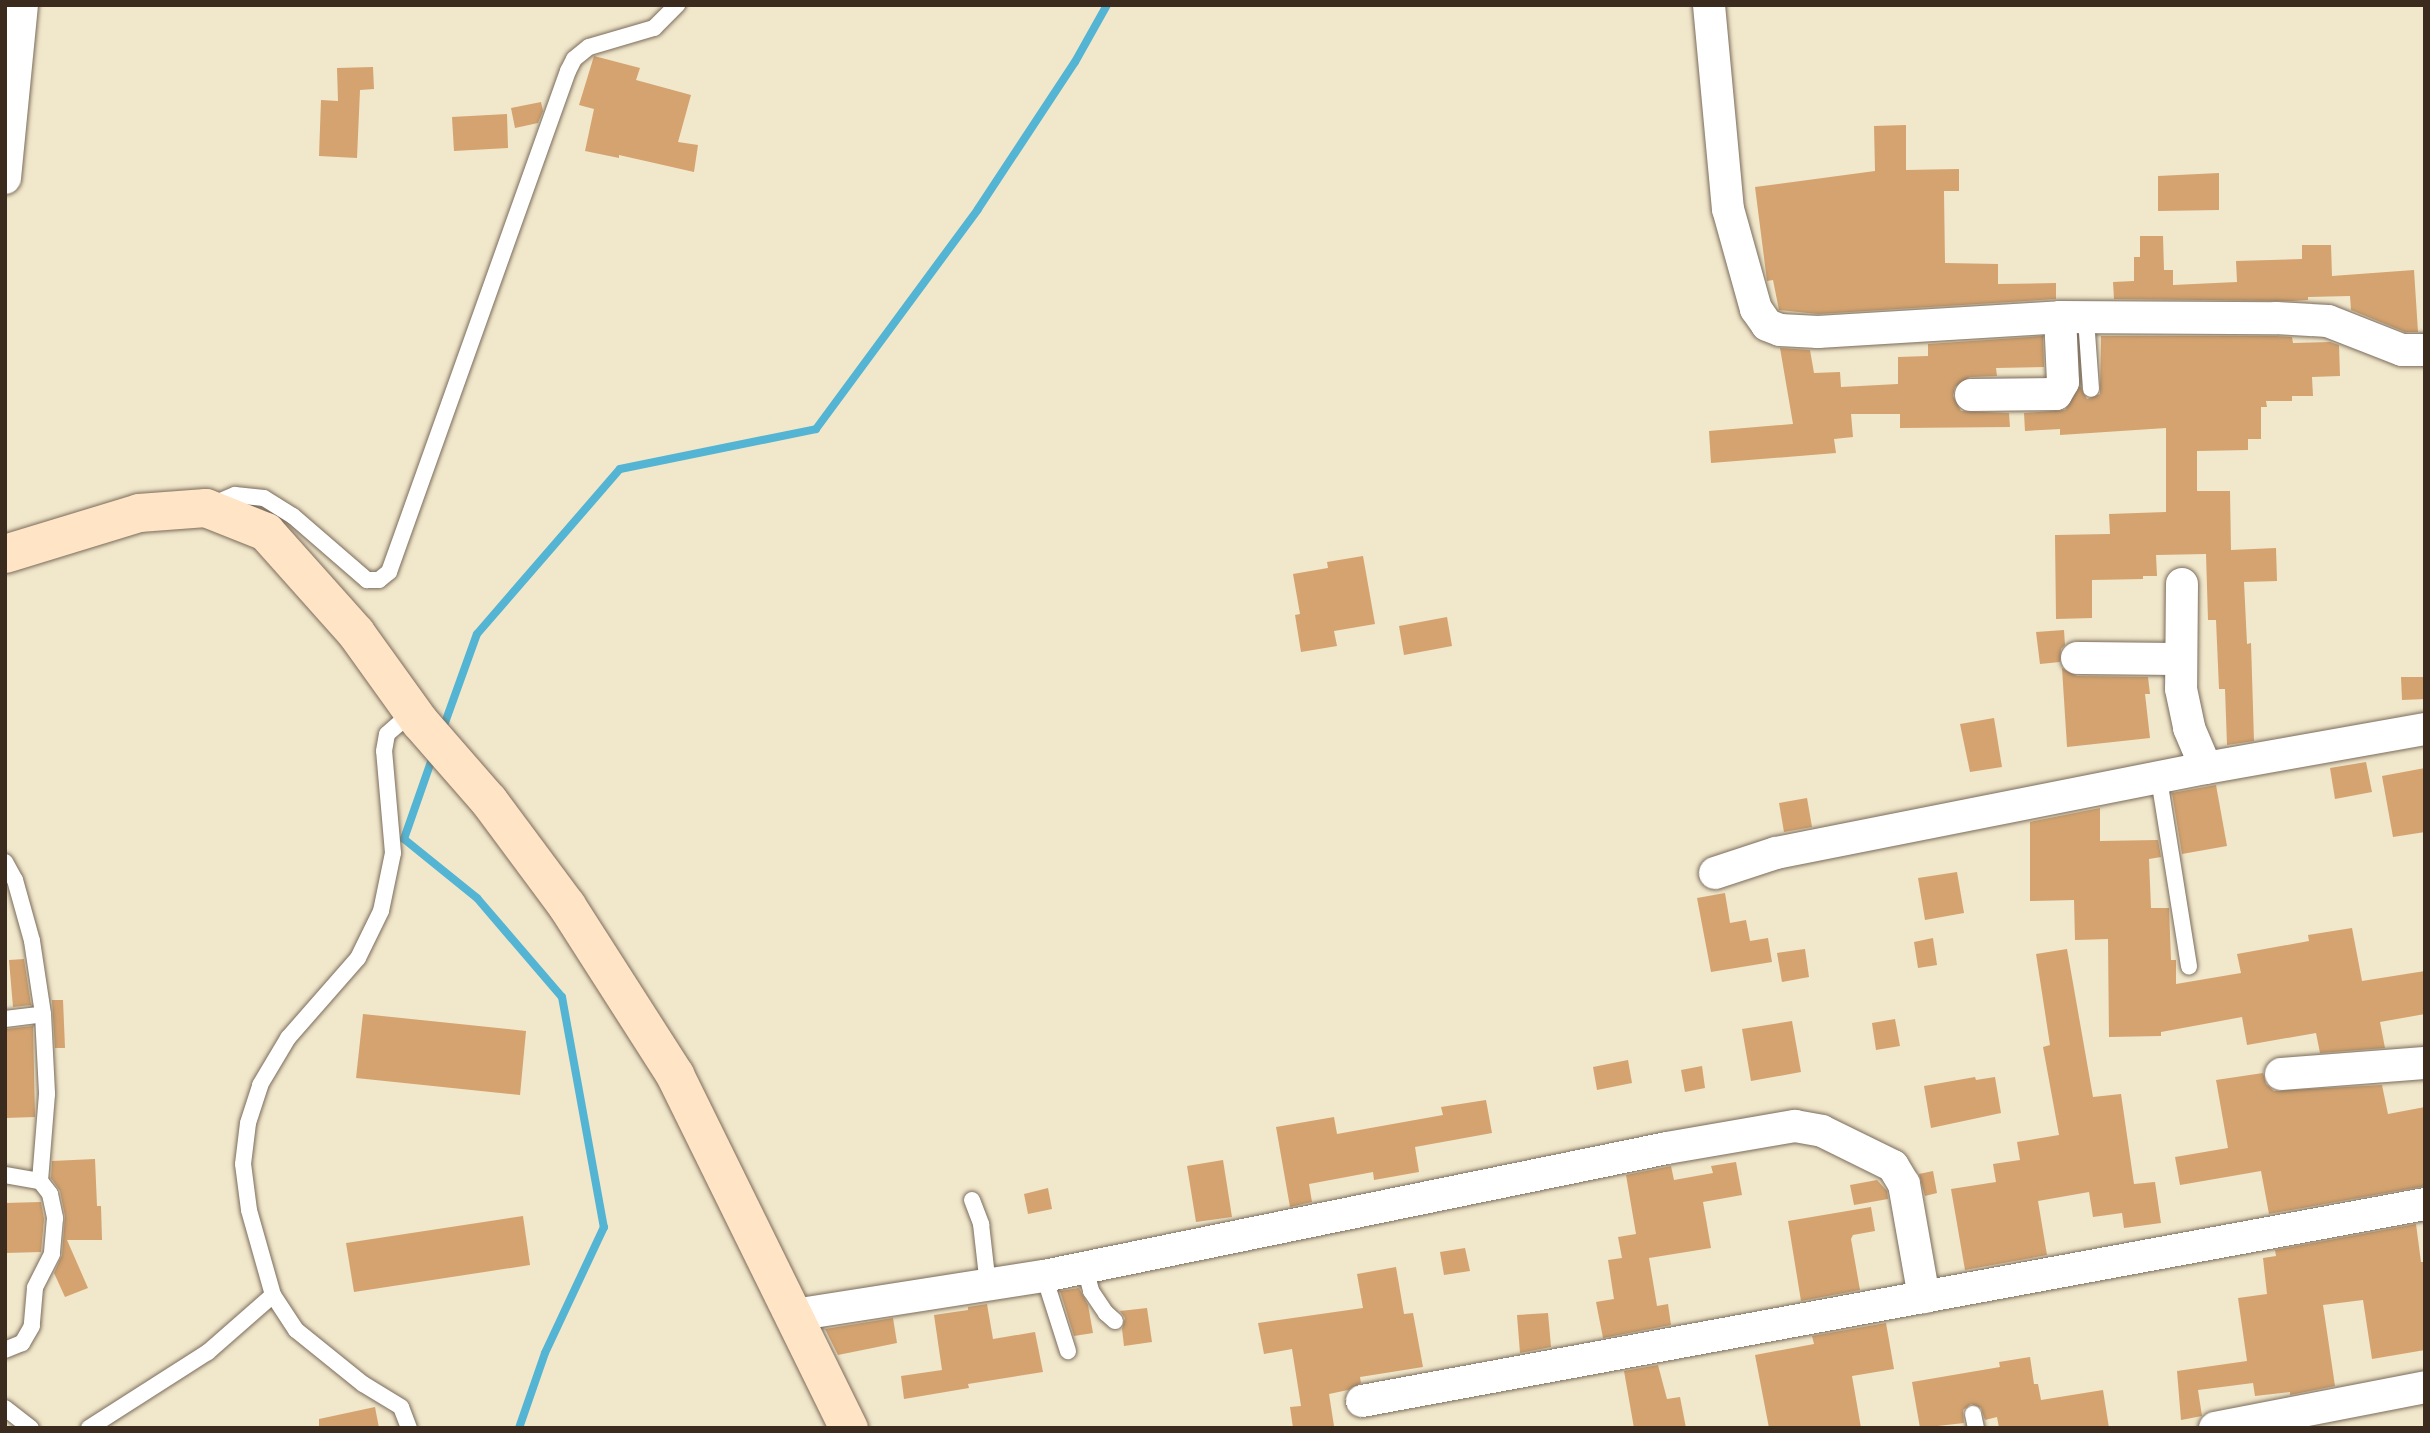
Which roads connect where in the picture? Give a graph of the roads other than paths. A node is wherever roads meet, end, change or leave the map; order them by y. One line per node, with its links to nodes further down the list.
1 (22, 5): 4 (street)
2 (677, 5): 9 (lane)
3 (1709, 5): 5 (street)
4 (5, 178)
5 (2073, 318): 6 (street); 7 (lane); 8 (street)
6 (2425, 349)
7 (2091, 389)
8 (1971, 395)
9 (206, 508): 10 (street); 14 (street)
10 (5, 554)
11 (2182, 584): 13 (street)
12 (2077, 658): 13 (street)
13 (2182, 659): 16 (street)
14 (425, 727): 32 (lane); 34 (street)
15 (2425, 729): 16 (street)
16 (2206, 768): 17 (street)
17 (2159, 779): 19 (street); 20 (lane)
18 (5, 862): 21 (lane)
19 (1716, 873)
20 (2189, 967)
21 (43, 1014): 22 (lane); 26 (lane)
22 (5, 1018)
23 (2425, 1063): 24 (street)
24 (2281, 1074)
25 (5, 1175): 26 (lane)
26 (40, 1181): 36 (lane)
27 (972, 1200): 31 (lane)
28 (2425, 1204): 33 (street)
29 (1085, 1268): 30 (street); 33 (street); 35 (lane)
30 (1044, 1276): 31 (street); 37 (lane)
31 (988, 1285): 34 (street)
32 (273, 1296): 42 (lane); 43 (lane)
33 (1924, 1297): 39 (street)
34 (794, 1315): 44 (street)
35 (1115, 1321)
36 (5, 1350)
37 (1068, 1351)
38 (2425, 1387): 45 (street)
39 (1362, 1401)
40 (5, 1408): 41 (lane)
41 (31, 1428)
42 (89, 1428)
43 (409, 1428)
44 (849, 1428)
45 (2215, 1428)

